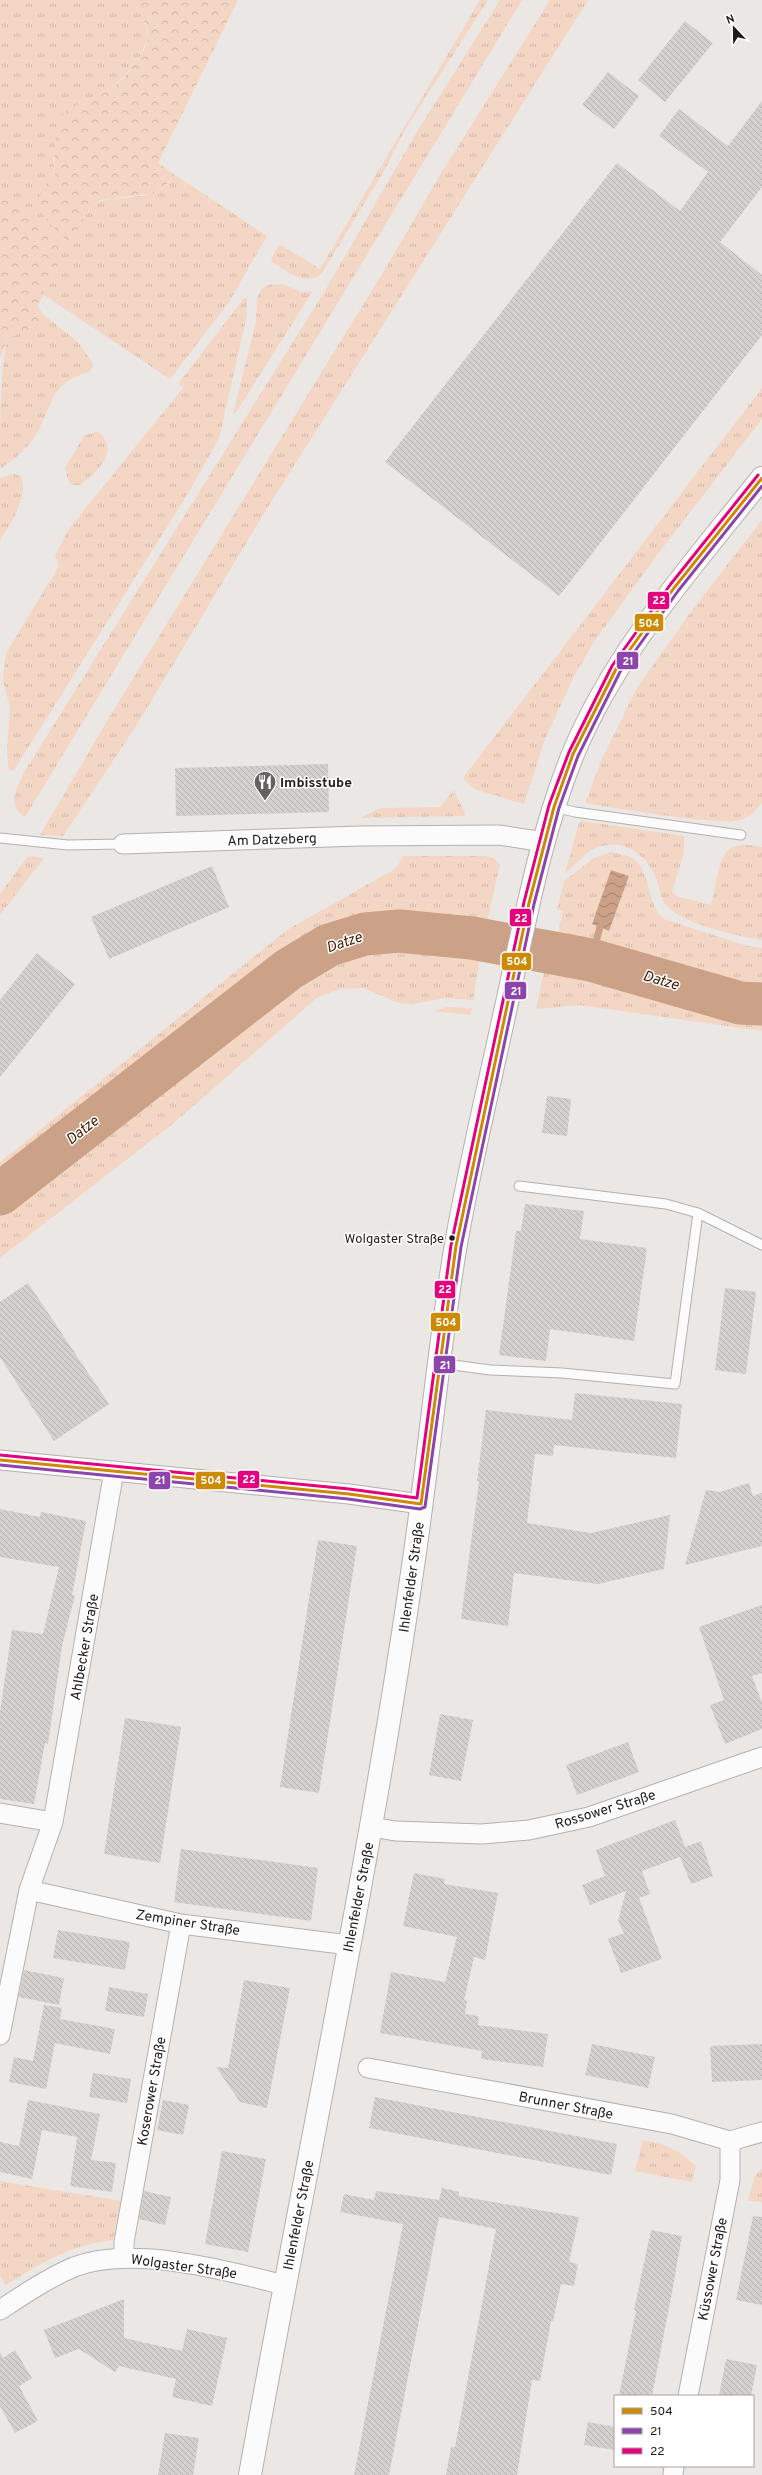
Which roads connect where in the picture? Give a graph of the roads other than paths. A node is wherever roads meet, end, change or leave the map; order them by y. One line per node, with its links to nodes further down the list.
1 (762, 478): 2 (main road, Ihlenfelder Straße)
2 (554, 807): 3 (lane); 5 (main road, Ihlenfelder Straße)
3 (741, 835)
4 (0, 838): 6 (lane, Am Datzeberg)
5 (544, 842): 6 (street, Am Datzeberg); 10 (main road, Ihlenfelder Straße)
6 (123, 844)
7 (519, 1186): 8 (lane)
8 (698, 1214): 9 (lane); 10 (lane)
9 (762, 1245)
10 (439, 1363): 13 (main road, Ihlenfelder Straße)
11 (0, 1460): 12 (street)
12 (114, 1471): 13 (street); 16 (street, Ahlbecker Straße)
13 (421, 1504): 17 (main road, Ihlenfelder Straße)
14 (762, 1758): 17 (street, Rossower Straße)
15 (0, 1813): 16 (street)
16 (53, 1822): 18 (street, Ahlbecker Straße)
17 (372, 1827): 20 (main road, Ihlenfelder Straße)
18 (29, 1890): 19 (street, Zempiner Straße); 21 (street, Ahlbecker Straße)
19 (181, 1924): 20 (street, Zempiner Straße); 25 (street, Koserower Straße)
20 (349, 1945): 26 (main road, Ihlenfelder Straße)
21 (0, 2035)
22 (368, 2068): 24 (street, Brunner Straße)
23 (762, 2132): 24 (street)
24 (730, 2141): 28 (street, Küssower Straße)
25 (124, 2258): 26 (street, Wolgaster Straße); 27 (street, Wolgaster Straße)
26 (284, 2285): 29 (main road, Ihlenfelder Straße)
27 (2, 2304)
28 (688, 2395)
29 (250, 2475)

